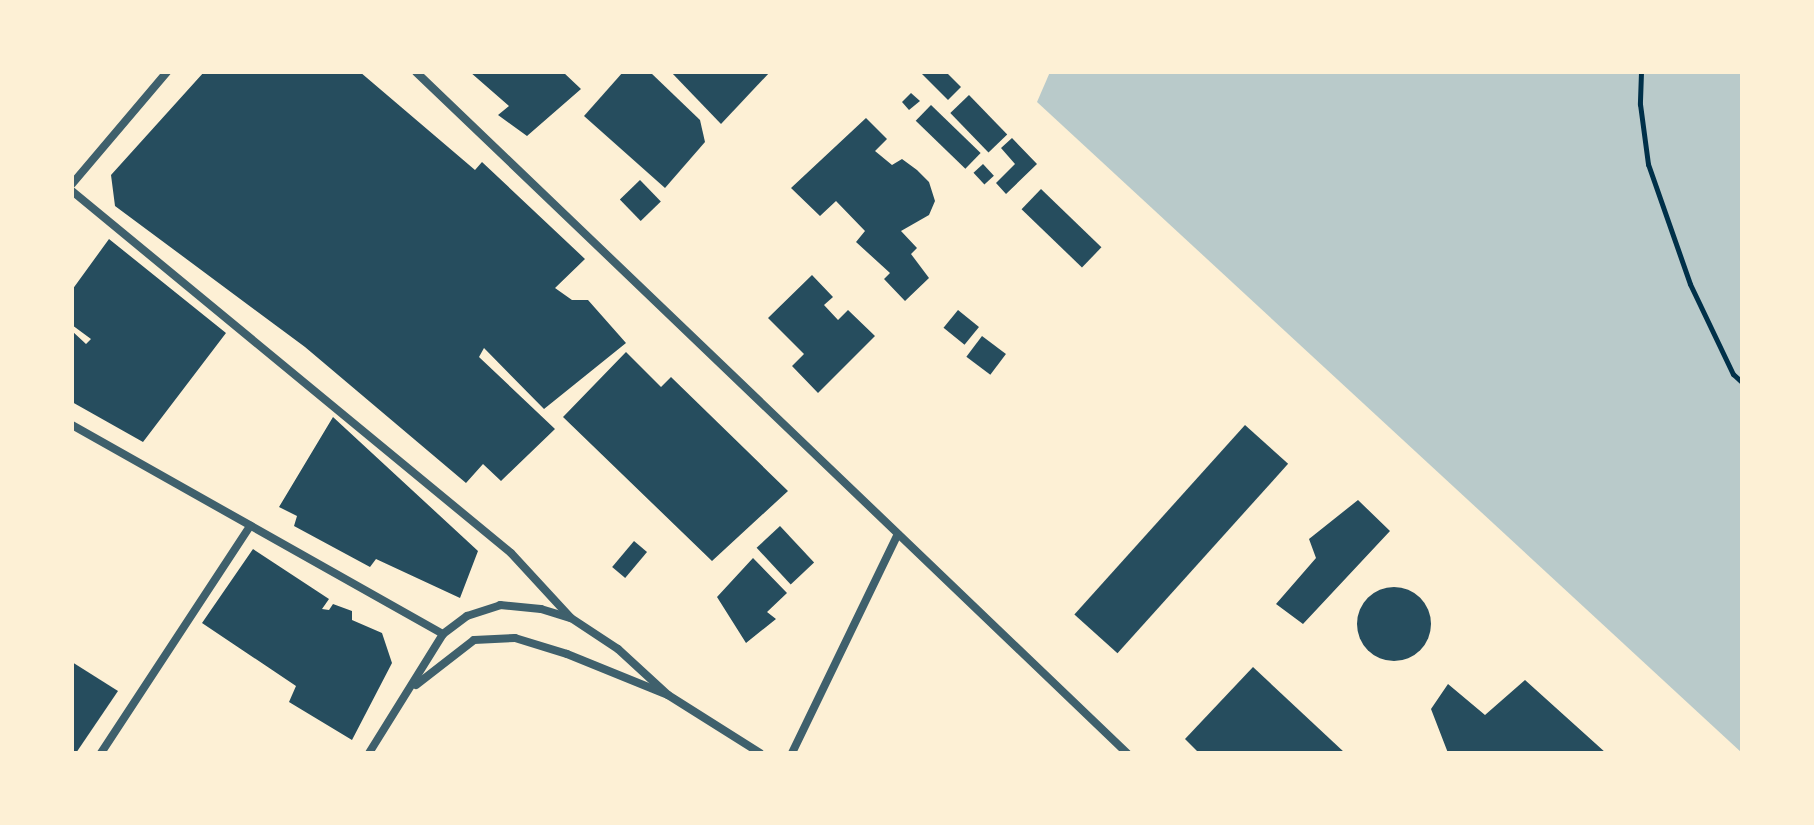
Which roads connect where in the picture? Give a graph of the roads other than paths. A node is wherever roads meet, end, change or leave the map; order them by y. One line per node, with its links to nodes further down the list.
1 (167, 72): 3 (street)
2 (416, 72): 7 (street)
3 (72, 184)
4 (72, 191): 8 (street)
5 (72, 425): 6 (street)
6 (250, 526): 9 (street); 12 (street)
7 (898, 534): 15 (street); 16 (street)
8 (571, 618): 9 (street); 11 (street)
9 (443, 634): 10 (street)
10 (411, 689): 11 (street); 13 (street)
11 (668, 695): 14 (street)
12 (101, 753)
13 (369, 753)
14 (760, 753)
15 (792, 753)
16 (1127, 753)

